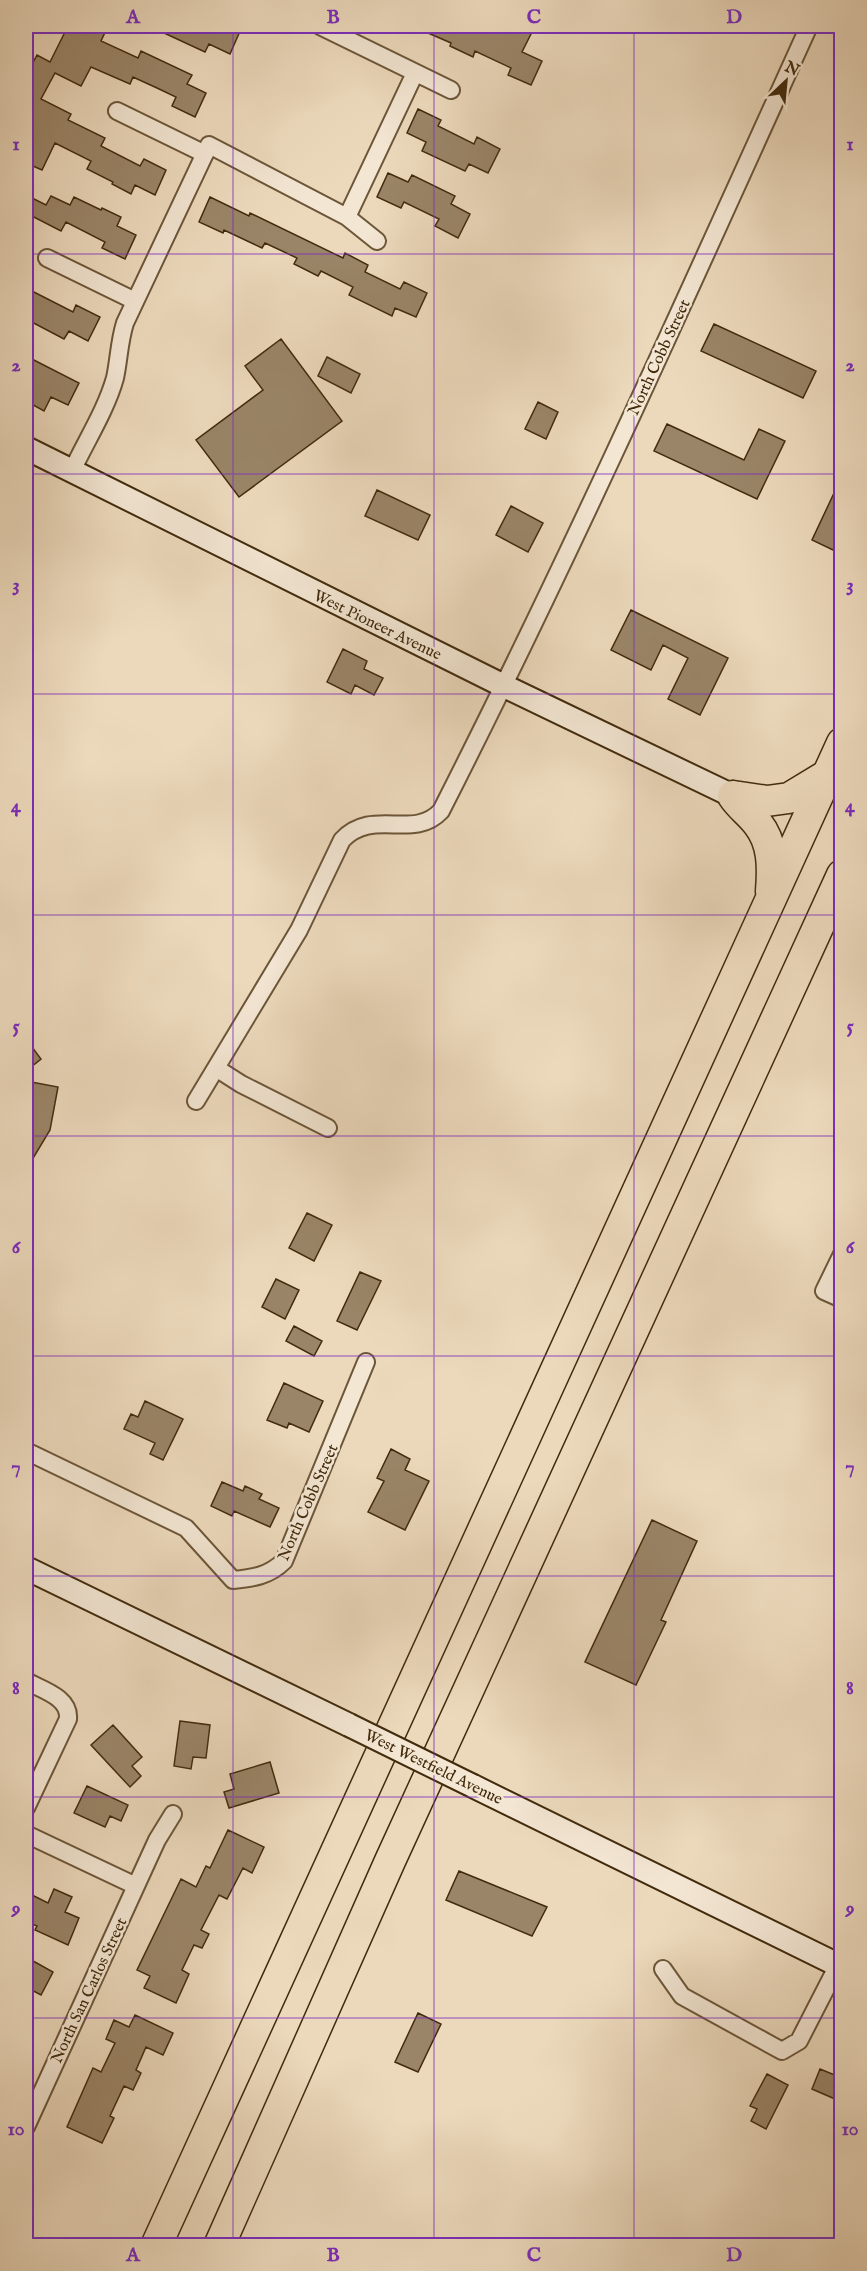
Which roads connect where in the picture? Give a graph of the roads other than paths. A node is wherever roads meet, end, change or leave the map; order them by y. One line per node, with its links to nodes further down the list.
1 (320, 26): 3 (street)
2 (809, 26): 13 (street, North Cobb Street)
3 (415, 73): 4 (street); 7 (street)
4 (451, 90)
5 (117, 111): 6 (street)
6 (205, 154): 7 (street); 10 (street)
7 (347, 217): 8 (street)
8 (377, 241)
9 (47, 258): 10 (street)
10 (135, 301): 12 (street)
11 (26, 448): 12 (street, West Pioneer Avenue)
12 (72, 471): 13 (street, West Pioneer Avenue)
13 (504, 686): 16 (street, West Pioneer Avenue); 20 (street, North Cobb Street)
14 (842, 742): 15 (highway)
15 (827, 775): 16 (highway); 18 (highway)
16 (733, 796): 18 (highway)
17 (842, 875): 19 (highway)
18 (770, 900): 36 (highway)
19 (832, 910): 39 (highway)
20 (216, 1068): 21 (street); 22 (street)
21 (196, 1101)
22 (328, 1128)
23 (842, 1254): 24 (street)
24 (842, 1299)
25 (366, 1362): 26 (street, North Cobb Street)
26 (26, 1451)
27 (26, 1568): 33 (street, West Westfield Avenue, bridge)
28 (26, 1682): 29 (street)
29 (26, 1808)
30 (173, 1814): 32 (street, North San Carlos Street)
31 (26, 1834): 32 (street)
32 (136, 1886): 35 (street, North San Carlos Street)
33 (840, 1966): 34 (street)
34 (663, 1969)
35 (26, 2127)
36 (187, 2179): 37 (highway); 38 (highway)
37 (149, 2246)
38 (156, 2246)
39 (219, 2246)

